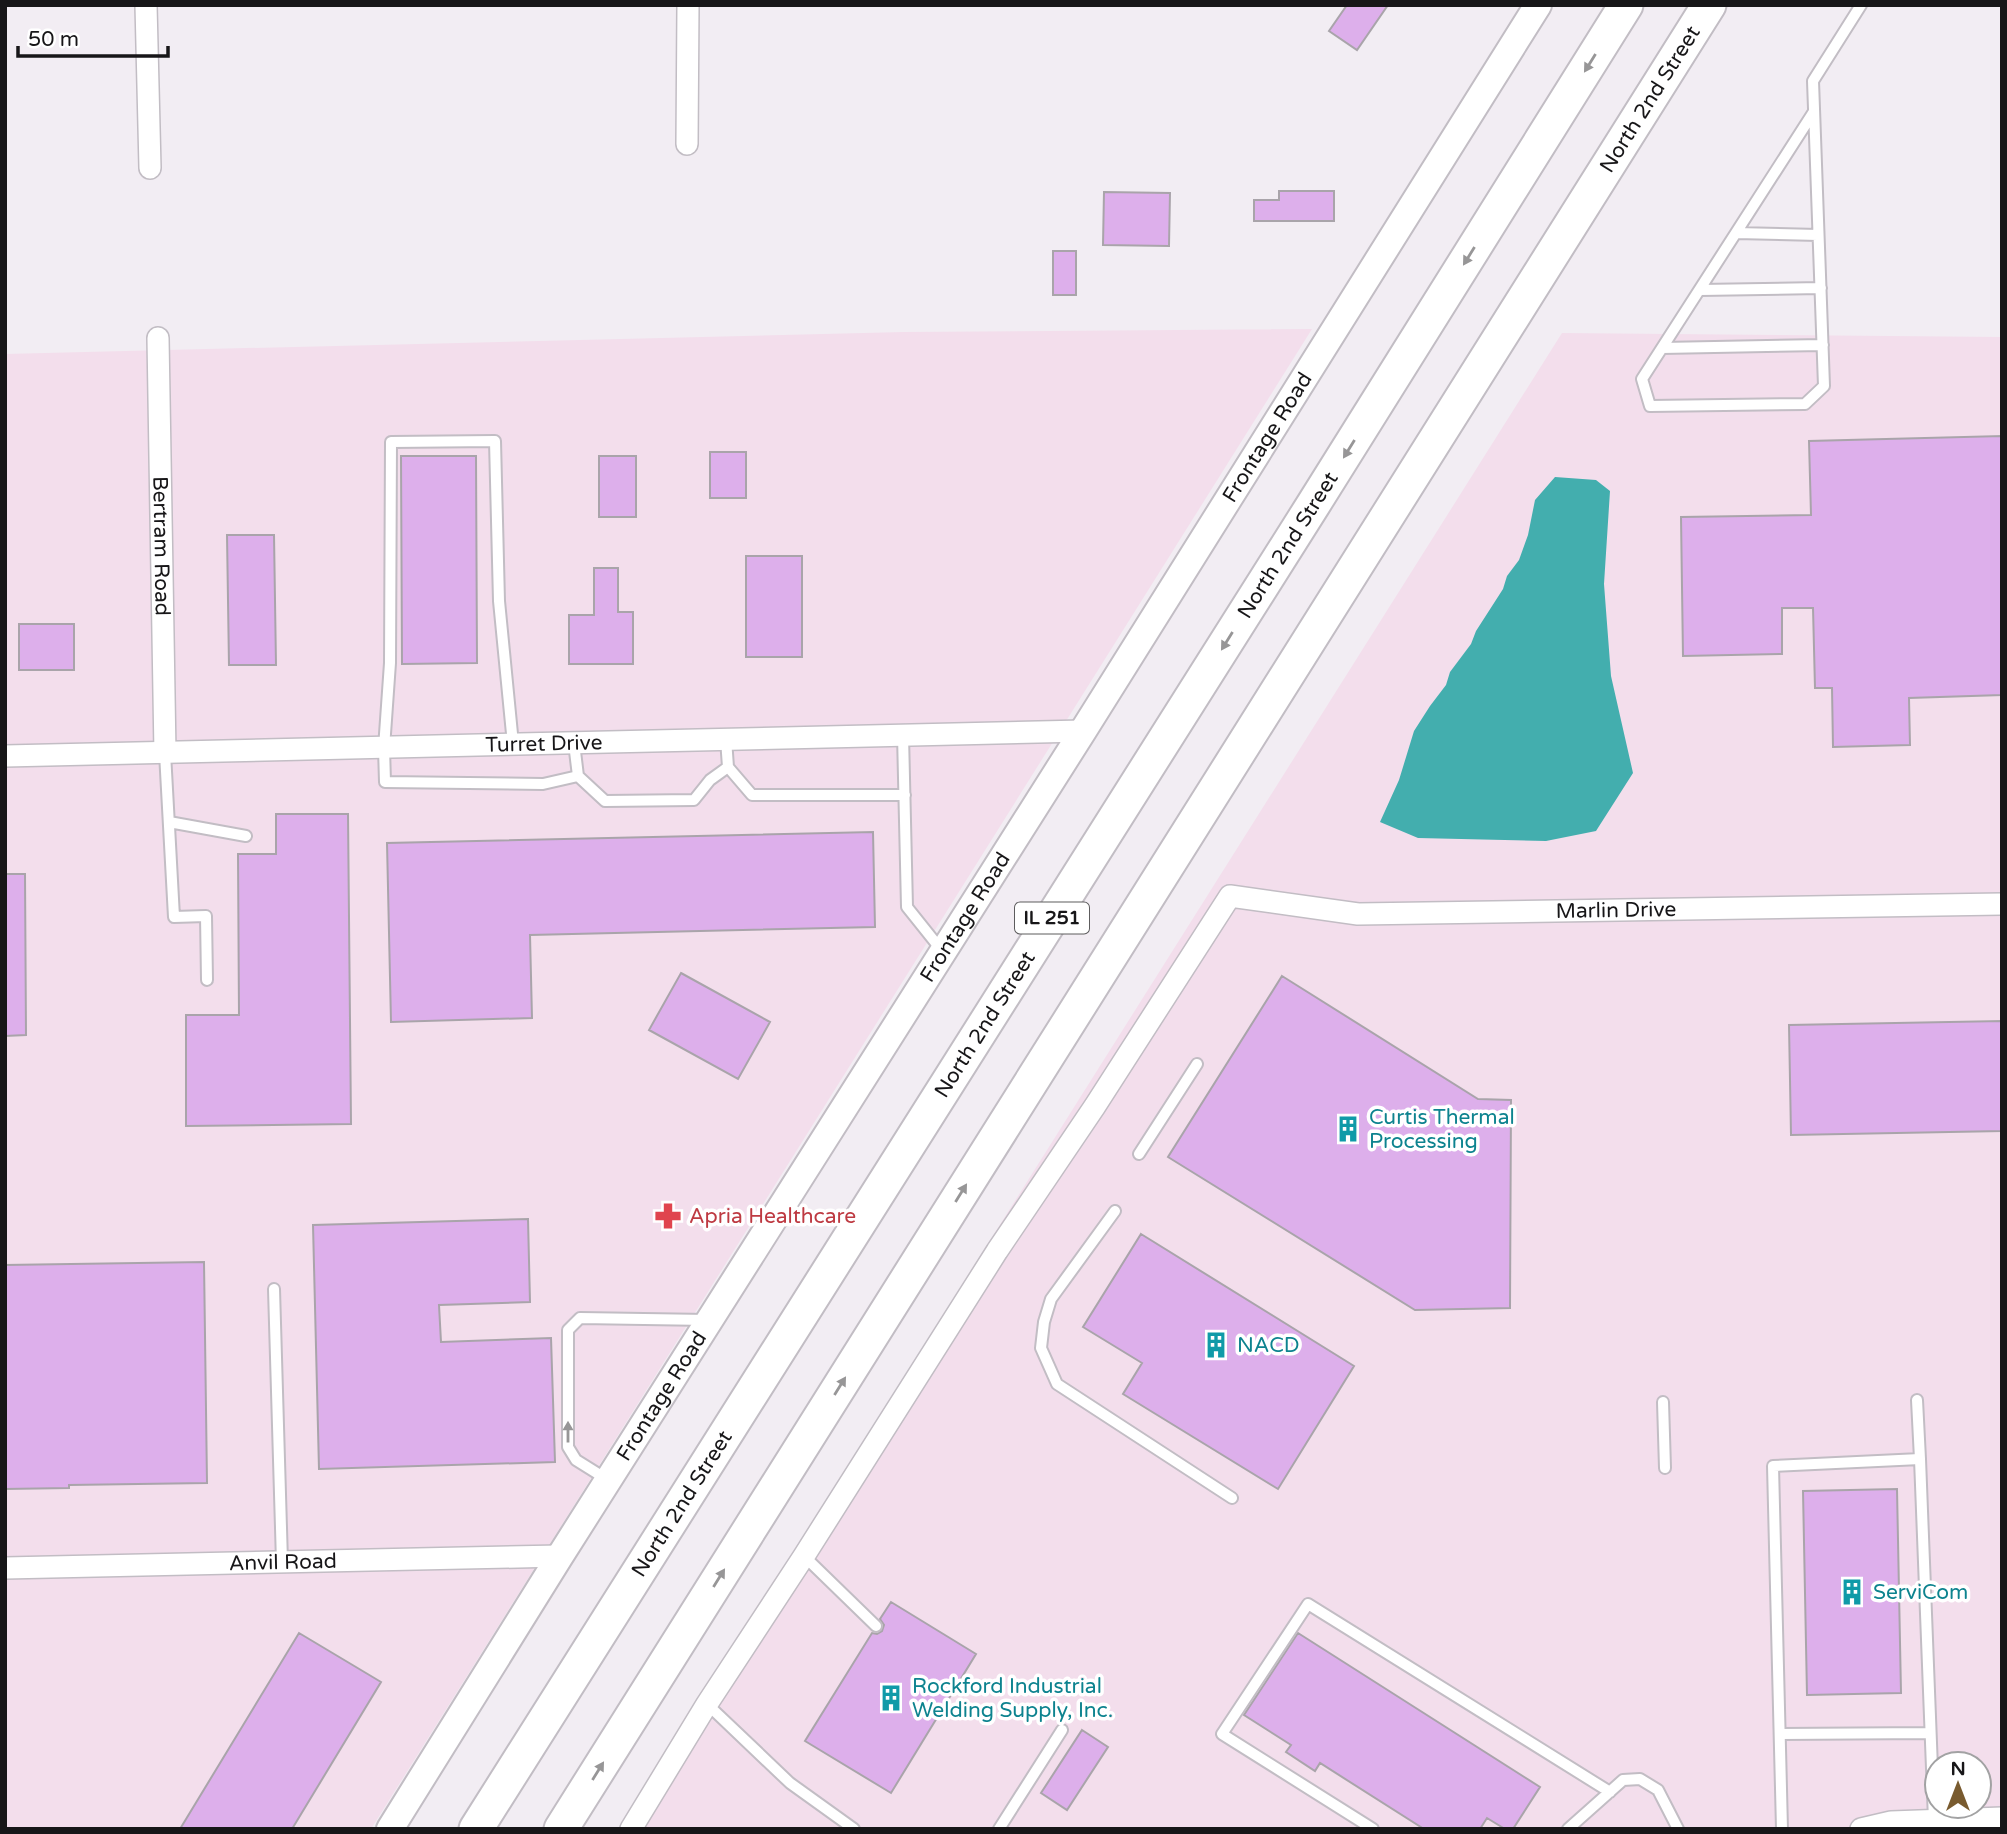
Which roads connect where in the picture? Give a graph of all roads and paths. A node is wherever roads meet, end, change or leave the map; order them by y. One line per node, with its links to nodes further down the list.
1 (146, 5): 9 (street)
2 (688, 5): 8 (street)
3 (1538, 5): 17 (street, Frontage Road)
4 (1626, 5): 57 (main road, North 2nd Street / IL 251, one-way to 57)
5 (1709, 5): 58 (main road, North 2nd Street / IL 251, one-way to 5)
6 (1861, 5): 7 (lane)
7 (1813, 113): 10 (lane); 11 (lane)
8 (687, 144)
9 (150, 169)
10 (1736, 233): 11 (lane); 13 (lane)
11 (1818, 235): 12 (lane)
12 (1821, 288): 13 (lane); 15 (lane)
13 (1700, 290): 16 (lane)
14 (158, 338): 23 (street, Bertram Road)
15 (1823, 345): 16 (lane); 16 (lane)
16 (1662, 348)
17 (1083, 730): 18 (street, Turret Drive); 31 (street, Frontage Road)
18 (903, 735): 19 (street, Turret Drive); 27 (lane)
19 (726, 739): 20 (street, Turret Drive); 25 (lane)
20 (574, 743): 21 (street, Turret Drive); 26 (lane)
21 (513, 744): 22 (street, Turret Drive); 22 (lane)
22 (384, 748): 23 (street, Turret Drive); 26 (lane)
23 (164, 753): 24 (street, Turret Drive); 28 (lane)
24 (5, 756)
25 (728, 768): 26 (lane); 27 (lane)
26 (578, 776)
27 (905, 795): 31 (lane)
28 (169, 822): 29 (lane); 32 (lane)
29 (246, 836)
30 (2002, 904): 45 (street, Marlin Drive)
31 (943, 952): 37 (street, Frontage Road)
32 (207, 980)
33 (1197, 1065): 34 (lane)
34 (1139, 1154)
35 (1115, 1211): 43 (lane)
36 (274, 1289): 46 (lane)
37 (710, 1320): 42 (street, Frontage Road); 42 (lane, one-way to 37)
38 (1917, 1400): 40 (lane)
39 (1663, 1402): 41 (lane)
40 (1920, 1459): 51 (lane); 52 (lane)
41 (1665, 1468)
42 (608, 1480): 44 (street, Frontage Road)
43 (1232, 1498)
44 (560, 1556): 46 (street, Anvil Road); 56 (street, Frontage Road)
45 (804, 1556): 48 (lane); 49 (street)
46 (282, 1562): 47 (street, Anvil Road)
47 (5, 1568)
48 (876, 1626)
49 (707, 1704): 59 (street); 60 (lane)
50 (1062, 1730): 61 (lane)
51 (1930, 1733): 52 (lane); 53 (lane)
52 (1780, 1734): 65 (lane)
53 (1931, 1750)
54 (1610, 1792): 62 (lane); 63 (lane); 64 (lane)
55 (1934, 1820): 66 (street)
56 (390, 1829)
57 (476, 1829)
58 (561, 1829)
59 (631, 1829)
60 (854, 1829)
61 (999, 1829)
62 (1373, 1829)
63 (1568, 1829)
64 (1678, 1829)
65 (1782, 1829)
66 (1861, 1829)

